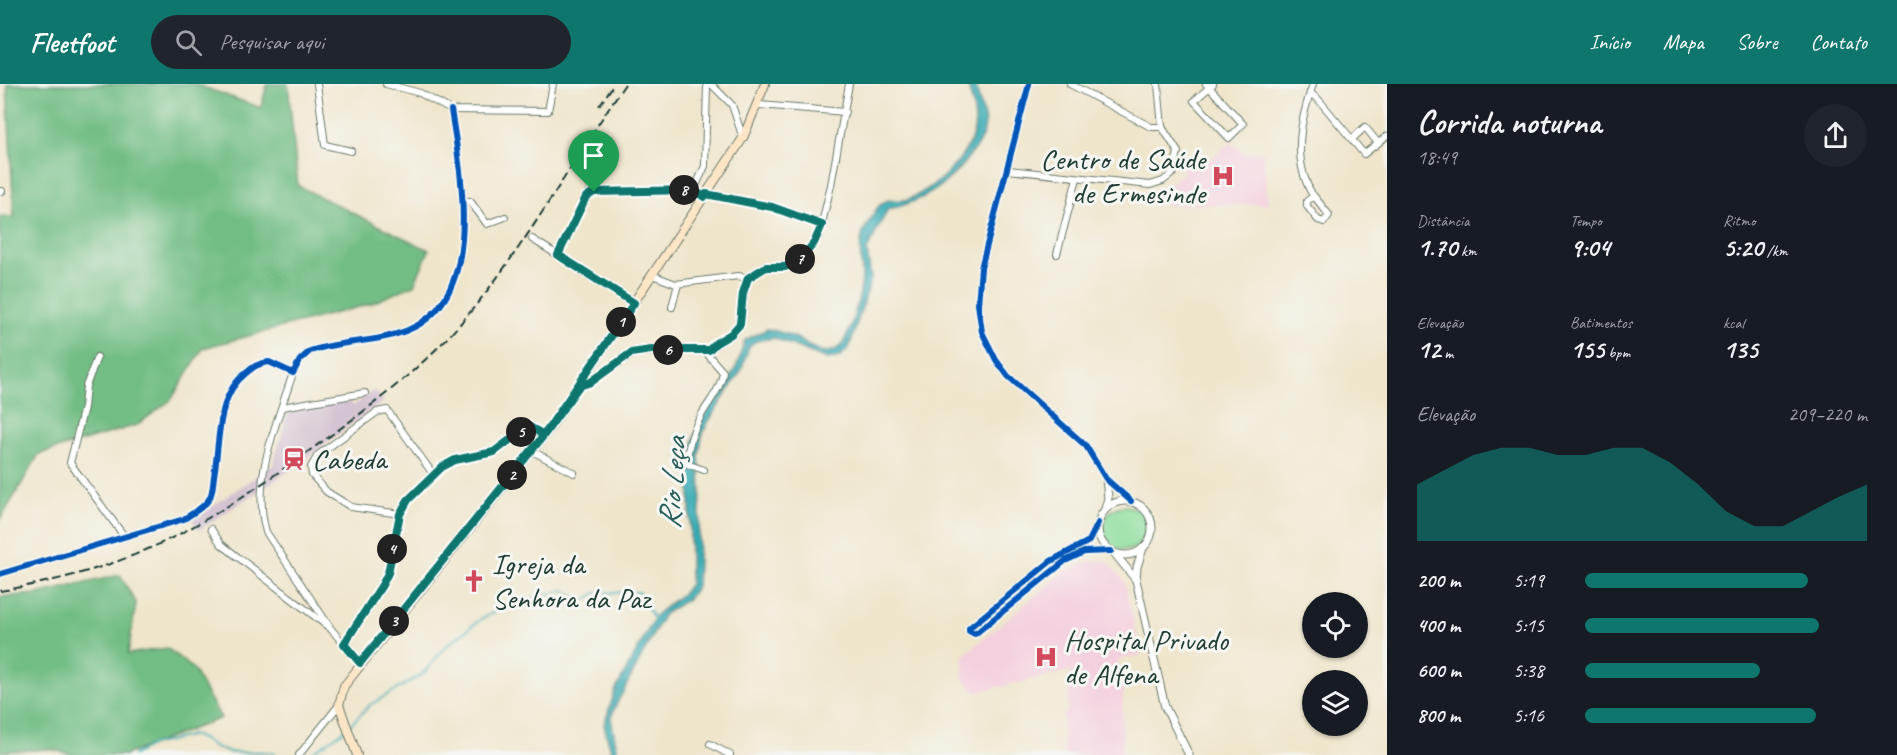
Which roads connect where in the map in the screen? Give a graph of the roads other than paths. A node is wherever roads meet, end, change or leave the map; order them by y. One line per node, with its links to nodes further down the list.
1 (317, 84): 21 (street)
2 (386, 84): 14 (street)
3 (553, 84): 14 (street)
4 (765, 84): 13 (main road)
5 (849, 84): 15 (street)
6 (1029, 84): 22 (street)
7 (1070, 84): 16 (street)
8 (1158, 84): 16 (street)
9 (1313, 84): 12 (street)
10 (714, 85): 18 (street); 24 (street)
11 (1209, 85): 11 (street)
12 (1310, 93): 19 (street); 26 (street)
13 (759, 105): 15 (street); 18 (main road)
14 (451, 110): 27 (street)
15 (845, 112): 29 (street)
16 (1162, 127): 23 (street)
17 (1387, 136): 20 (street)
18 (743, 138): 25 (main road)
19 (1352, 139): 20 (street); 20 (street)
20 (1378, 143)
21 (351, 151)
22 (1008, 170): 23 (street); 49 (street)
23 (1077, 178): 31 (street)
24 (694, 190): 25 (street); 32 (street)
25 (705, 195): 29 (street); 33 (main road)
26 (1314, 196)
27 (464, 202): 28 (street); 40 (street)
28 (505, 217)
29 (822, 225): 34 (street)
30 (532, 239): 32 (street)
31 (1056, 254)
32 (558, 255): 36 (street)
33 (652, 275): 35 (street); 36 (main road)
34 (748, 278): 35 (street); 38 (street)
35 (678, 284): 37 (street)
36 (634, 303): 41 (main road)
37 (672, 308)
38 (709, 350): 41 (street); 46 (street)
39 (96, 357): 55 (street)
40 (293, 373): 43 (street); 55 (street)
41 (579, 386): 44 (main road)
42 (365, 393): 43 (street)
43 (282, 407): 62 (street)
44 (544, 435): 45 (main road); 48 (street)
45 (532, 451): 47 (street); 64 (main road)
46 (704, 470)
47 (573, 473)
48 (433, 474): 52 (street); 52 (street)
49 (1106, 479): 50 (street); 51 (street)
50 (1131, 501): 51 (street); 56 (street)
51 (1105, 509): 53 (street)
52 (400, 514): 63 (street)
53 (1098, 523): 57 (street); 60 (street)
54 (211, 529): 62 (street)
55 (124, 536): 58 (street)
56 (1143, 548): 57 (street); 59 (street)
57 (1112, 552): 59 (street); 61 (street)
58 (0, 574)
59 (1136, 580): 70 (street)
60 (1026, 581): 61 (street); 61 (street)
61 (1008, 607)
62 (331, 629): 63 (street)
63 (344, 644): 64 (street)
64 (360, 663): 65 (main road)
65 (339, 705): 67 (street); 68 (main road)
66 (710, 744): 69 (street)
67 (299, 755)
68 (357, 755)
69 (730, 755)
70 (1189, 755)

